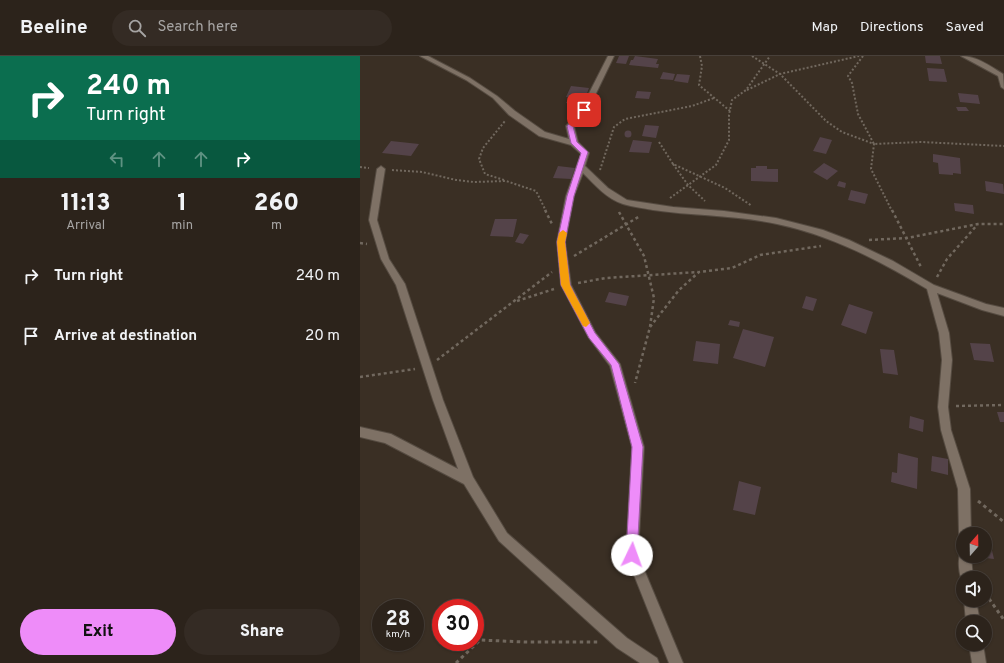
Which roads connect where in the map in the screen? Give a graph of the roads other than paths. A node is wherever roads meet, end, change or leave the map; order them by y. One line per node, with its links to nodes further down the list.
1 (423, 56): 5 (street)
2 (611, 56): 5 (street)
3 (964, 56): 4 (street)
4 (1004, 87)
5 (574, 143): 6 (street)
6 (581, 167): 8 (street); 17 (street)
7 (381, 169): 13 (street)
8 (931, 287): 9 (street); 14 (street)
9 (1004, 312)
10 (360, 432): 11 (street)
11 (372, 435): 12 (street); 13 (street)
12 (360, 441)
13 (468, 480): 16 (street)
14 (965, 527)
15 (977, 651): 18 (street)
16 (652, 663)
17 (676, 663)
18 (979, 663)

